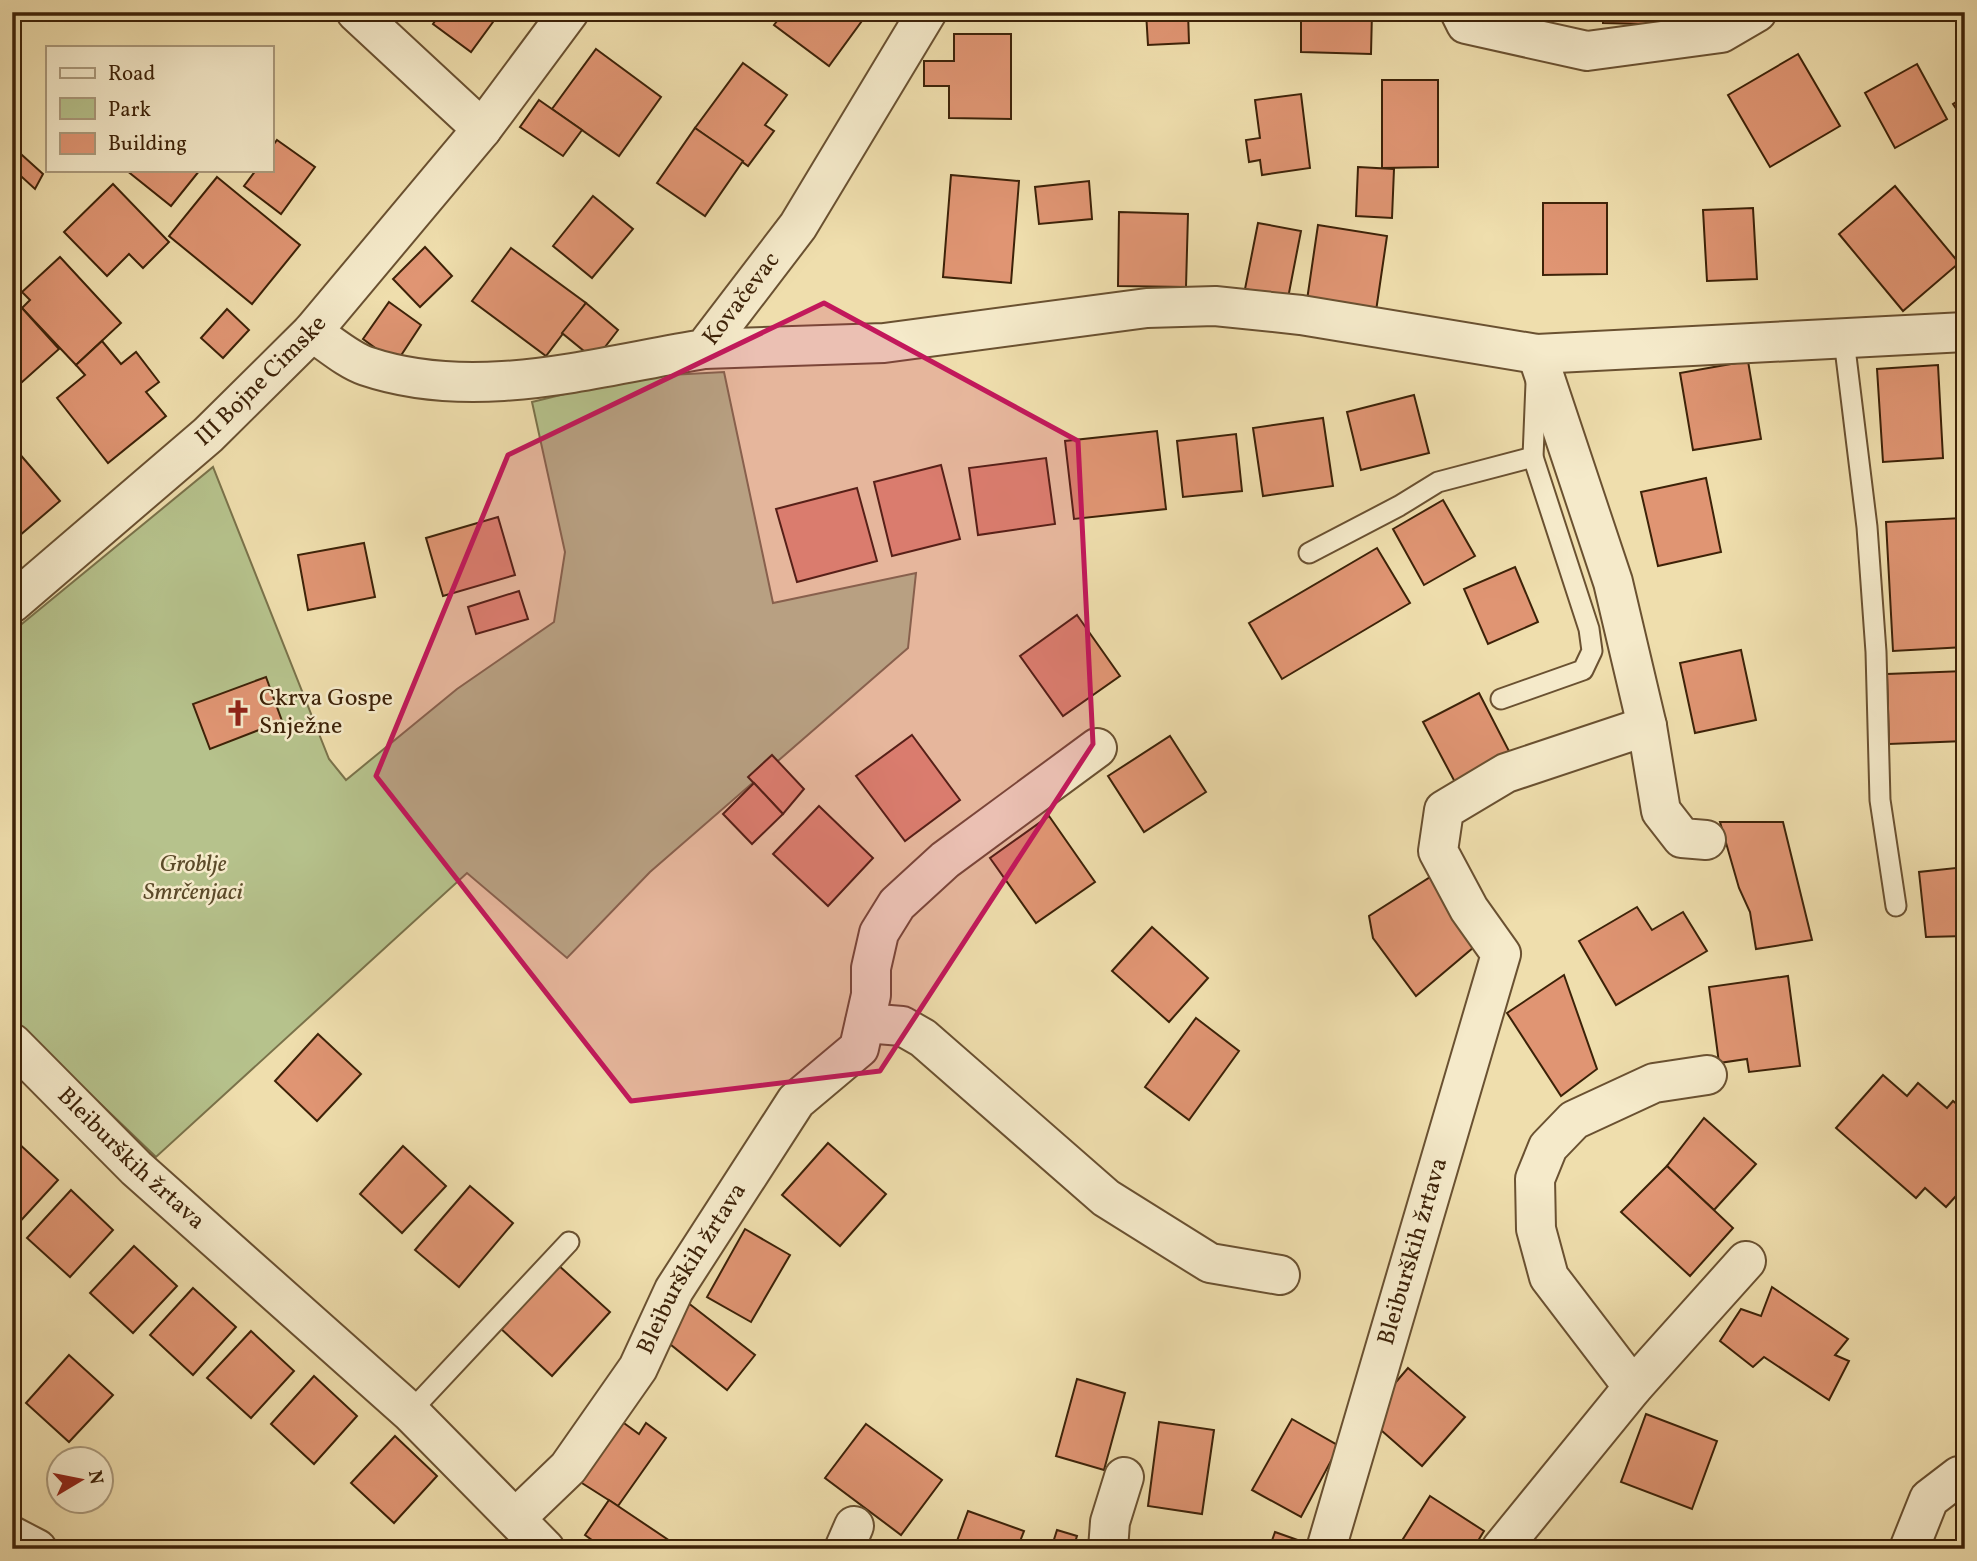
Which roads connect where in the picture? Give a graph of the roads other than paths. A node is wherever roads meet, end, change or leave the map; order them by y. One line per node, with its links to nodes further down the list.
1 (356, 12): 6 (street)
2 (569, 12): 6 (street, III Bojne Cimske)
3 (927, 12): 10 (street, Kovačevac)
4 (1460, 12): 5 (street)
5 (1757, 12)
6 (482, 129): 7 (street, III Bojne Cimske)
7 (312, 332): 10 (street, Kovačevac); 14 (street, III Bojne Cimske)
8 (1965, 332): 9 (street)
9 (1844, 340): 11 (street); 19 (lane)
10 (704, 349): 11 (street)
11 (1536, 354): 12 (lane); 16 (street)
12 (1533, 457): 13 (lane); 15 (lane)
13 (1310, 552)
14 (12, 603)
15 (1501, 699)
16 (1647, 726): 18 (street); 35 (street, Bleiburških žrtava)
17 (1097, 748): 20 (street, Bleiburških žrtava)
18 (1706, 840)
19 (1896, 906)
20 (865, 1023): 25 (street); 30 (street, Bleiburških žrtava)
21 (12, 1044): 27 (street, Bleiburških žrtava)
22 (1707, 1075): 26 (street)
23 (569, 1242): 27 (lane)
24 (1746, 1261): 26 (street)
25 (1280, 1275)
26 (1633, 1387): 36 (street)
27 (410, 1412): 30 (street, Bleiburških žrtava)
28 (1965, 1476): 37 (street)
29 (1124, 1477): 34 (street)
30 (517, 1517): 33 (street, Bleiburških žrtava)
31 (12, 1536): 32 (street)
32 (37, 1549)
33 (545, 1549)
34 (1108, 1549)
35 (1326, 1549)
36 (1501, 1549)
37 (1909, 1549)

